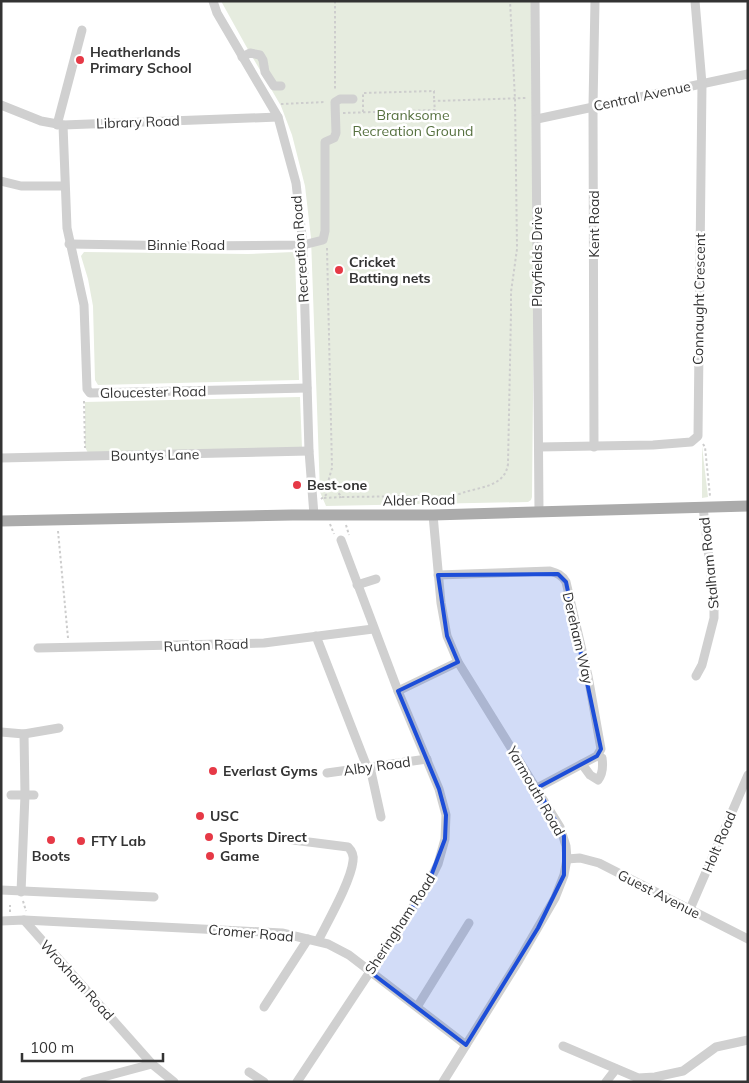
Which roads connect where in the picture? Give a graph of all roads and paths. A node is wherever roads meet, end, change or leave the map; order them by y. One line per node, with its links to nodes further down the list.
1 (212, 1): 8 (street, Recreation Road)
2 (335, 1): 16 (path)
3 (510, 1): 14 (path)
4 (535, 1): 12 (street, Playfields Drive)
5 (595, 1): 18 (street, Kent Road)
6 (694, 1): 10 (street, Connaught Crescent)
7 (82, 30): 24 (street, Gloucester Road)
8 (242, 56): 11 (street); 19 (street, Recreation Road)
9 (748, 74): 10 (street, Central Avenue)
10 (702, 84): 18 (street, Central Avenue); 32 (street, Connaught Crescent)
11 (281, 86)
12 (536, 98): 14 (path); 23 (street, Playfields Drive)
13 (353, 99): 16 (street)
14 (515, 99): 15 (path); 38 (path)
15 (434, 101): 20 (path); 20 (path)
16 (335, 102): 19 (path); 21 (street)
17 (1, 105): 24 (street, Library Road)
18 (593, 106): 23 (street, Central Avenue); 33 (street, Kent Road)
19 (272, 108): 22 (street, Recreation Road)
20 (364, 112): 21 (path)
21 (336, 113): 27 (street)
22 (278, 117): 24 (street, Library Road); 29 (street, Recreation Road)
23 (536, 119): 34 (street, Playfields Drive)
24 (60, 125): 26 (street, Gloucester Road)
25 (1, 181): 26 (street)
26 (64, 186): 28 (street, Gloucester Road)
27 (323, 240): 29 (street, Binnie Road); 38 (path)
28 (69, 244): 29 (street, Binnie Road); 31 (street, Gloucester Road)
29 (303, 245): 30 (street, Recreation Road)
30 (307, 388): 31 (street, Gloucester Road); 35 (street, Recreation Road)
31 (90, 393): 36 (path)
32 (698, 436): 33 (street); 41 (path)
33 (594, 447): 34 (street)
34 (539, 448): 42 (street, Playfields Drive)
35 (309, 451): 36 (street, Bountys Lane); 43 (street, Recreation Road)
36 (85, 456): 37 (street, Bountys Lane)
37 (1, 458)
38 (342, 497): 39 (path)
39 (324, 498)
40 (748, 506): 41 (main road, Alder Road)
41 (707, 507): 42 (main road, Alder Road); 58 (street, Stalham Road)
42 (539, 512): 45 (main road, Alder Road)
43 (314, 515): 44 (main road, Alder Road); 48 (main road, Alder Road)
44 (326, 515): 46 (main road, Alder Road); 49 (path)
45 (433, 515): 46 (main road, Alder Road); 50 (street, Yarmouth Road)
46 (344, 516): 49 (path)
47 (1, 521): 48 (main road, Alder Road)
48 (57, 521): 56 (path)
49 (341, 540): 52 (street, Sheringham Road)
50 (438, 575): 57 (street, Yarmouth Road); 63 (street, Dereham Way)
51 (376, 579): 52 (street)
52 (357, 585): 53 (street, Sheringham Road)
53 (374, 629): 54 (street, Runton Road); 59 (street, Sheringham Road)
54 (316, 636): 56 (street, Runton Road); 66 (street)
55 (38, 648): 56 (street, Runton Road)
56 (69, 648)
57 (458, 662): 59 (street); 69 (street, Yarmouth Road)
58 (696, 676)
59 (398, 691): 64 (street, Sheringham Road)
60 (59, 728): 62 (street)
61 (1, 732): 62 (street)
62 (24, 734): 71 (street)
63 (597, 756): 65 (street); 65 (street)
64 (427, 759): 66 (street, Alby Road); 85 (street, Sheringham Road)
65 (582, 764): 69 (street)
66 (369, 767): 67 (street, Alby Road); 72 (street)
67 (327, 773)
68 (748, 775): 78 (street, Holt Road)
69 (537, 788): 74 (street, Yarmouth Road)
70 (12, 795): 71 (street)
71 (29, 795): 76 (street)
72 (381, 817)
73 (293, 840): 84 (street)
74 (567, 859): 78 (street, Guest Avenue); 89 (street, Yarmouth Road)
75 (1, 890): 76 (street)
76 (21, 891): 77 (street); 80 (path)
77 (154, 897)
78 (690, 909): 83 (street, Guest Avenue)
79 (1, 921): 80 (street, Cromer Road)
80 (26, 921): 82 (street, Cromer Road); 91 (street, Wroxham Road)
81 (470, 923): 87 (street)
82 (308, 939): 84 (street, Cromer Road); 86 (street)
83 (748, 939)
84 (318, 941): 85 (street, Cromer Road)
85 (369, 971): 87 (street, Cromer Road); 97 (street, Sheringham Road)
86 (264, 1007)
87 (417, 1007): 89 (street, Cromer Road)
88 (748, 1040): 92 (street)
89 (466, 1045): 98 (street, Yarmouth Road)
90 (563, 1046): 92 (street)
91 (152, 1064): 94 (street); 95 (street, Wroxham Road)
92 (616, 1068): 99 (street)
93 (250, 1072): 96 (street)
94 (84, 1082)
95 (174, 1082)
96 (264, 1082)
97 (297, 1082)
98 (443, 1082)
99 (606, 1082)

